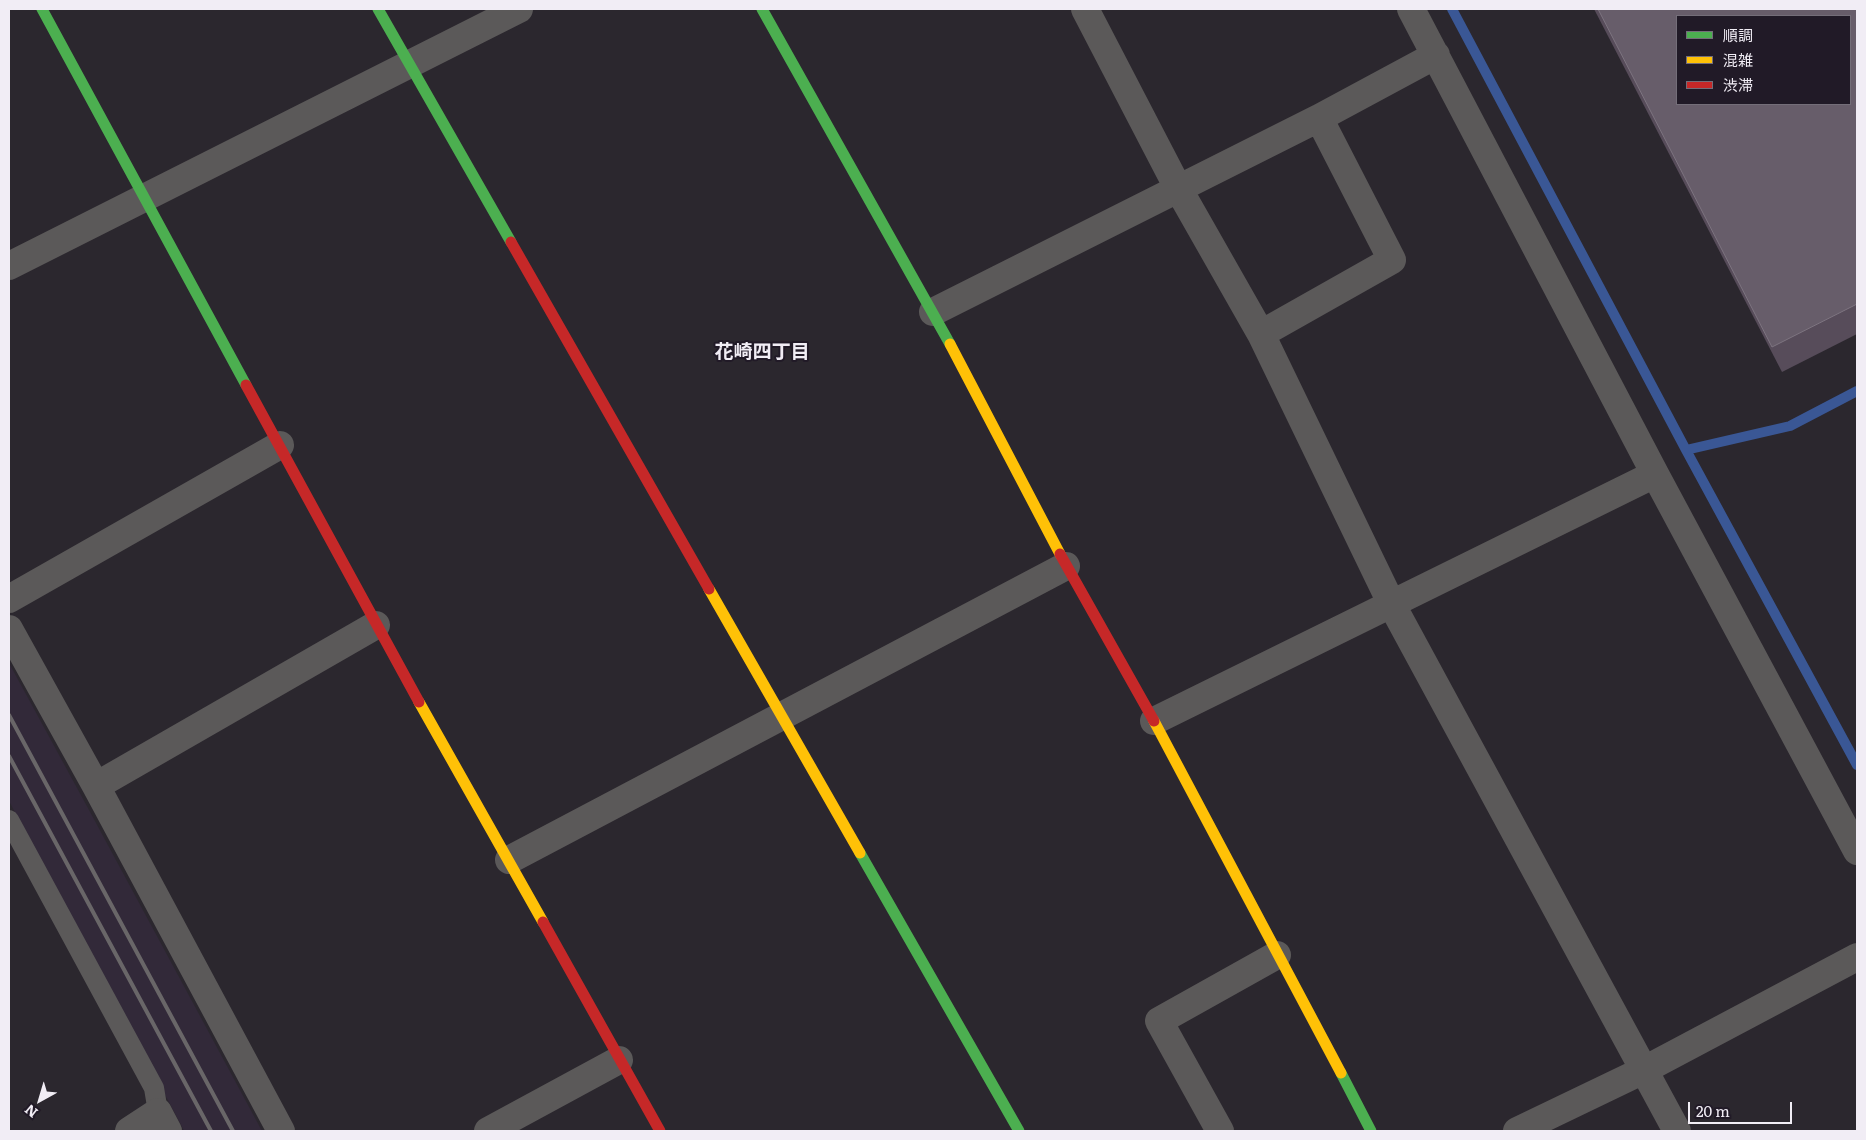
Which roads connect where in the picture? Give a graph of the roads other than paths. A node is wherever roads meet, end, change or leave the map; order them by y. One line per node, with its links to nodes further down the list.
1 (42, 9): 11 (street)
2 (378, 9): 8 (street)
3 (520, 9): 8 (street)
4 (762, 9): 13 (street)
5 (1085, 9): 10 (street)
6 (1411, 9): 7 (street)
7 (1436, 55): 9 (street); 16 (street)
8 (409, 66): 11 (street); 22 (street)
9 (1319, 118): 10 (street); 14 (street)
10 (1178, 188): 13 (street); 14 (street)
11 (144, 198): 12 (street); 15 (street)
12 (9, 266)
13 (933, 312): 17 (street)
14 (1261, 334): 19 (street)
15 (280, 445): 18 (street); 20 (street)
16 (1655, 474): 19 (street); 26 (street)
17 (1066, 566): 22 (street); 23 (street)
18 (9, 598)
19 (1392, 605): 23 (street); 31 (street)
20 (376, 625): 24 (street); 27 (street)
21 (9, 629): 24 (street)
22 (781, 717): 27 (street); 37 (street)
23 (1154, 721): 28 (street)
24 (96, 786): 34 (street)
25 (9, 820): 32 (lane)
26 (1857, 851)
27 (509, 860): 30 (street)
28 (1277, 955): 38 (street); 39 (street)
29 (1857, 957): 31 (street)
30 (619, 1060): 35 (street); 36 (street)
31 (1644, 1070): 40 (street); 41 (street)
32 (163, 1122): 33 (street)
33 (129, 1131)
34 (280, 1131)
35 (488, 1131)
36 (660, 1131)
37 (1019, 1131)
38 (1220, 1131)
39 (1372, 1131)
40 (1517, 1131)
41 (1677, 1131)

